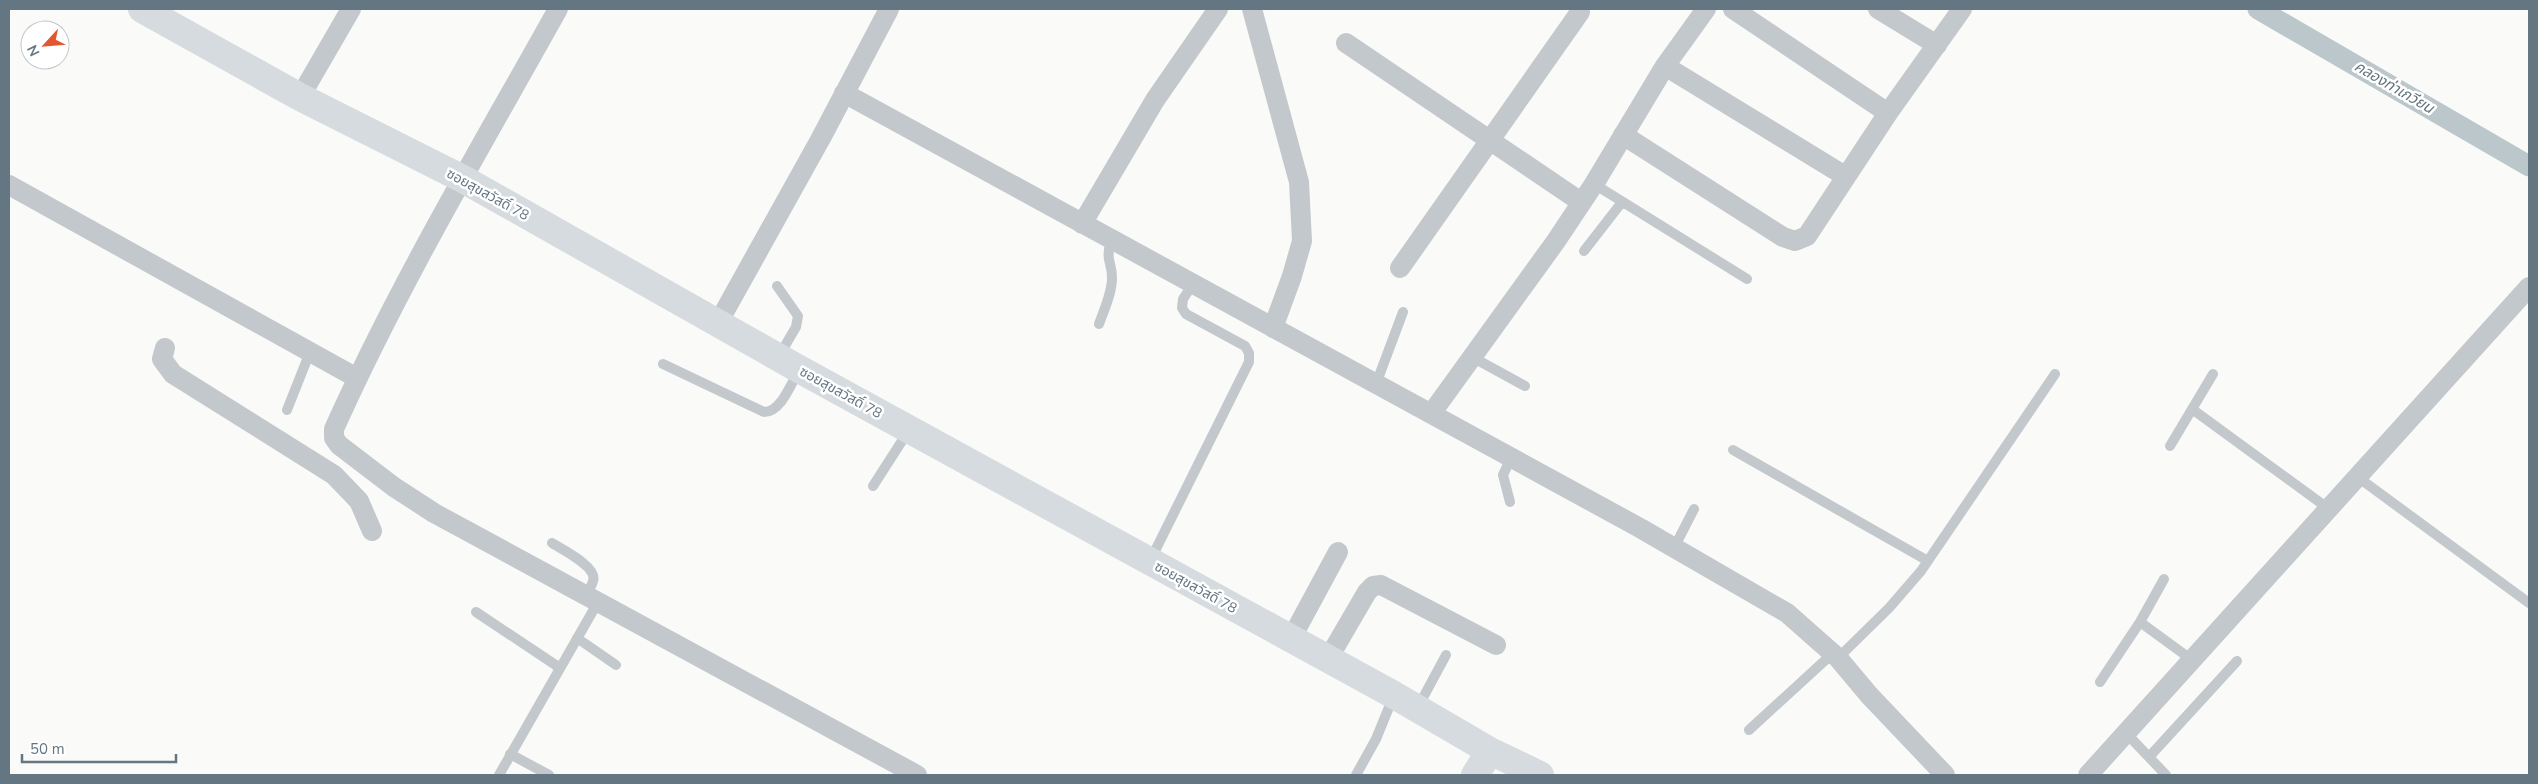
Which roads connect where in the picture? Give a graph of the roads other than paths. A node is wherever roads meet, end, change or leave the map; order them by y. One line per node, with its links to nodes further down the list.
1 (142, 9): 16 (street, ซอยสุขสวัสดิ์ 78)
2 (351, 9): 16 (street)
3 (558, 9): 21 (street)
4 (889, 9): 15 (street)
5 (1218, 9): 26 (street)
6 (1252, 9): 37 (street)
7 (1706, 9): 14 (street)
8 (1733, 9): 17 (street)
9 (1878, 9): 13 (street)
10 (1962, 9): 13 (street)
11 (1580, 12): 19 (street)
12 (1346, 43): 19 (street)
13 (1938, 45): 17 (street)
14 (1665, 66): 18 (street); 20 (street)
15 (844, 93): 26 (street); 35 (street)
16 (300, 97): 21 (street, ซอยสุขสวัสดิ์ 78)
17 (1888, 113): 20 (street)
18 (1623, 135): 20 (street); 22 (street)
19 (1491, 139): 24 (street); 29 (street)
20 (1845, 176)
21 (463, 179): 35 (street, ซอยสุขสวัสดิ์ 78); 45 (street)
22 (1594, 184): 24 (street); 25 (lane)
23 (9, 185): 39 (street)
24 (1581, 202): 40 (street)
25 (1622, 202): 28 (lane); 30 (lane)
26 (1082, 224): 27 (street)
27 (1112, 240): 31 (street); 36 (lane)
28 (1584, 251)
29 (1400, 268)
30 (1747, 279)
31 (1193, 284): 37 (street); 67 (lane)
32 (776, 286): 41 (lane)
33 (2529, 287): 57 (street)
34 (1403, 312): 46 (lane)
35 (718, 323): 41 (street, ซอยสุขสวัสดิ์ 78)
36 (1099, 324)
37 (1273, 328): 46 (street)
38 (165, 348): 56 (street)
39 (310, 352): 45 (street); 49 (lane)
40 (1472, 357): 47 (lane); 50 (street)
41 (789, 363): 42 (lane); 51 (street, ซอยสุขสวัสดิ์ 78)
42 (663, 364)
43 (2055, 374): 66 (lane)
44 (2213, 374): 48 (lane)
45 (357, 378): 52 (street)
46 (1376, 384): 50 (street)
47 (1525, 386)
48 (2192, 409): 53 (lane); 61 (lane)
49 (287, 410)
50 (1431, 414): 55 (street)
51 (909, 429): 58 (lane); 67 (street, ซอยสุขสวัสดิ์ 78)
52 (334, 438): 56 (street); 69 (street)
53 (2170, 446)
54 (1733, 450): 66 (lane)
55 (1511, 458): 59 (lane); 64 (street)
56 (311, 460): 62 (street)
57 (2359, 478): 61 (street); 70 (lane)
58 (873, 486)
59 (1510, 502)
60 (1694, 509): 64 (lane)
61 (2329, 509): 79 (street)
62 (372, 532)
63 (552, 543): 69 (lane)
64 (1674, 548): 77 (street)
65 (1338, 552): 74 (street)
66 (1928, 561): 77 (lane)
67 (1149, 562): 74 (street, ซอยสุขสวัสดิ์ 78)
68 (2164, 579): 72 (lane)
69 (592, 598): 73 (lane); 93 (street)
70 (2529, 603)
71 (476, 612): 82 (lane)
72 (2140, 622): 79 (lane); 83 (lane)
73 (577, 638): 81 (lane); 82 (lane)
74 (1291, 639): 78 (street, ซอยสุขสวัสดิ์ 78)
75 (1496, 645): 78 (street)
76 (1446, 655): 85 (lane)
77 (1836, 655): 86 (lane); 97 (street)
78 (1328, 659): 84 (street, ซอยสุขสวัสดิ์ 78)
79 (2192, 660): 87 (street)
80 (2237, 661): 90 (lane)
81 (616, 665)
82 (560, 668): 89 (lane)
83 (2100, 682)
84 (1394, 694): 85 (street, ซอยสุขสวัสดิ์ 78); 94 (lane)
85 (1418, 708): 88 (street, ซอยสุขสวัสดิ์ 78)
86 (1749, 730)
87 (2126, 733): 90 (lane); 98 (street)
88 (1490, 751): 95 (street); 96 (street, ซอยสุขสวัสดิ์ 78)
89 (510, 754): 91 (lane); 92 (lane)
90 (2149, 757): 99 (lane)
91 (498, 775)
92 (548, 775)
93 (917, 775)
94 (1356, 775)
95 (1475, 775)
96 (1540, 775)
97 (1945, 775)
98 (2088, 775)
99 (2166, 775)

